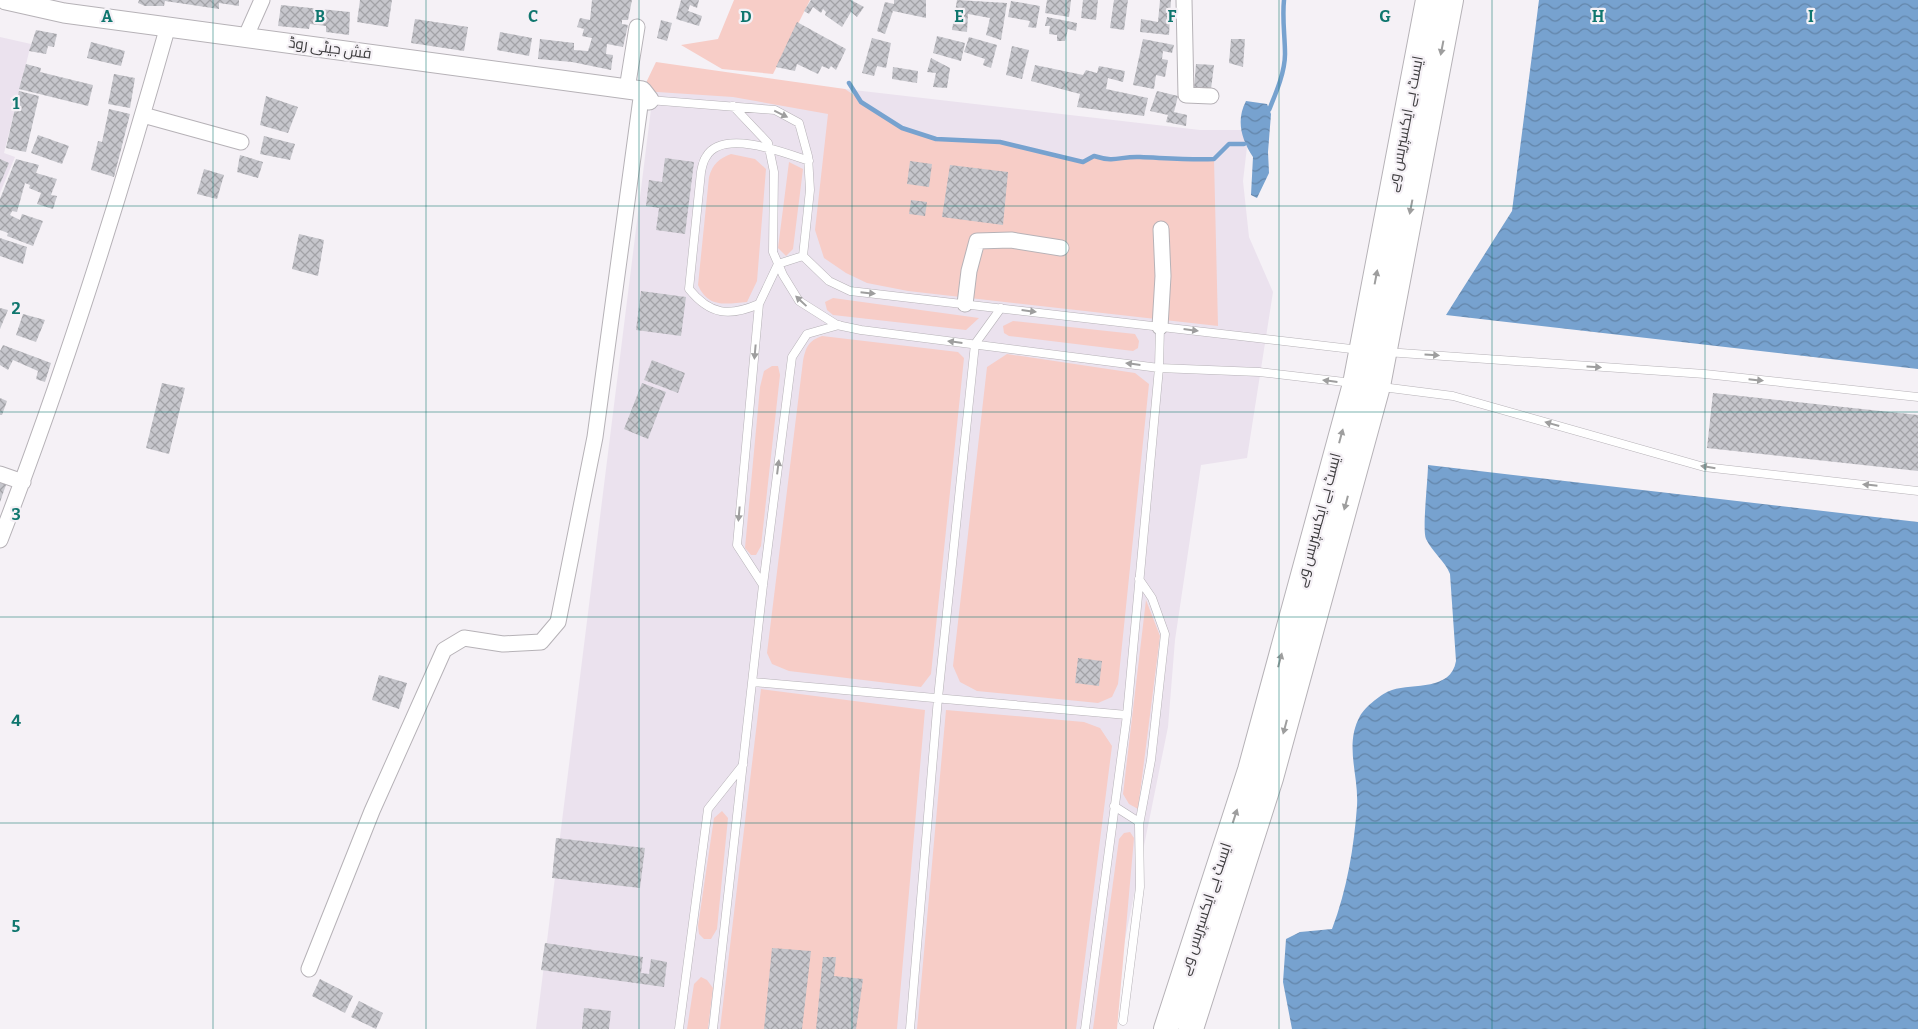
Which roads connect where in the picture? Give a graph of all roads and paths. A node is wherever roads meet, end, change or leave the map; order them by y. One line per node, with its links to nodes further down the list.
1 (6, 0): 6 (street, فش جیٹی روڈ)
2 (262, 0): 8 (street)
3 (1184, 0): 10 (street)
4 (1428, 0): 26 (main road, ایسٹ بے ایکسپریس وے, one-way to 4)
5 (1451, 0): 26 (main road, ایسٹ بے ایکسپریس وے, one-way to 26)
6 (168, 26): 8 (street, فش جیٹی روڈ); 12 (street)
7 (637, 27): 9 (street)
8 (246, 36): 9 (street, فش جیٹی روڈ)
9 (639, 93): 11 (lane); 42 (street)
10 (1211, 96)
11 (733, 106): 14 (lane); 15 (lane, one-way to 15)
12 (143, 115): 13 (street); 31 (street)
13 (241, 142)
14 (768, 146): 15 (lane); 19 (lane); 20 (lane)
15 (809, 161): 18 (lane)
16 (1161, 229): 24 (street)
17 (1061, 248): 21 (street)
18 (803, 256): 19 (lane); 21 (lane, one-way to 21)
19 (778, 264): 20 (lane); 23 (lane, one-way to 19)
20 (759, 304): 35 (lane, one-way to 35)
21 (965, 304): 22 (lane)
22 (1001, 308): 24 (lane, one-way to 24); 25 (lane)
23 (839, 325): 25 (lane, one-way to 23); 35 (lane, one-way to 23)
24 (1160, 327): 26 (lane, one-way to 26); 27 (lane)
25 (976, 344): 27 (lane, one-way to 25); 37 (lane)
26 (1373, 351): 28 (main road, ایسٹ بے ایکسپریس وے); 29 (lane, one-way to 29)
27 (1159, 368): 28 (lane, one-way to 27); 34 (lane)
28 (1367, 385): 32 (lane, one-way to 28); 48 (main road, ایسٹ بے ایکسپریس وے, one-way to 28); 49 (main road, ایسٹ بے ایکسپریس وے, one-way to 49)
29 (1918, 398)
30 (0, 474): 31 (street)
31 (23, 482): 33 (street)
32 (1918, 491)
33 (0, 540)
34 (1139, 579): 38 (lane); 41 (lane)
35 (763, 585): 36 (lane)
36 (752, 682): 37 (lane); 39 (lane)
37 (938, 698): 38 (lane); 46 (lane)
38 (1126, 715): 40 (lane)
39 (742, 765): 44 (lane); 45 (lane)
40 (1114, 806): 41 (lane); 47 (lane)
41 (1139, 825): 43 (lane)
42 (309, 969)
43 (1123, 1021)
44 (679, 1029)
45 (713, 1029)
46 (910, 1029)
47 (1085, 1029)
48 (1166, 1029)
49 (1191, 1029)

